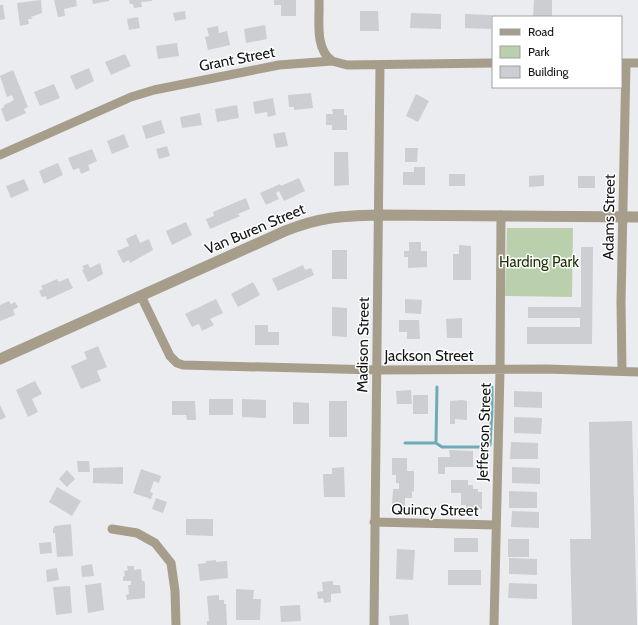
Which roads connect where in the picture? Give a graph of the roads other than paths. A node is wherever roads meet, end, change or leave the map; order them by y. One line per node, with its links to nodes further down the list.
1 (319, 0): 2 (street)
2 (332, 61): 6 (street, Grant Street); 7 (street, Grant Street)
3 (492, 63): 6 (street, Grant Street)
4 (624, 63): 5 (street); 10 (street, Adams Street)
5 (638, 63)
6 (380, 65): 9 (street, Madison Street)
7 (0, 155)
8 (501, 215): 9 (street, Van Buren Street); 10 (street, Van Buren Street); 15 (street, Jefferson Street)
9 (378, 216): 12 (street, Van Buren Street); 14 (street, Madison Street)
10 (622, 217): 11 (street, Van Buren Street); 16 (street, Adams Street)
11 (638, 217)
12 (141, 296): 13 (street, Van Buren Street); 14 (street, Jackson Street)
13 (0, 359)
14 (377, 370): 15 (street, Jackson Street); 18 (street, Madison Street)
15 (500, 370): 16 (street, Jackson Street); 19 (street, Jefferson Street)
16 (622, 371): 17 (street, Jackson Street)
17 (638, 372)
18 (374, 522): 19 (street, Quincy Street); 22 (street, Madison Street)
19 (496, 525): 23 (street, Jefferson Street)
20 (112, 529): 21 (street)
21 (176, 625)
22 (374, 625)
23 (494, 625)

